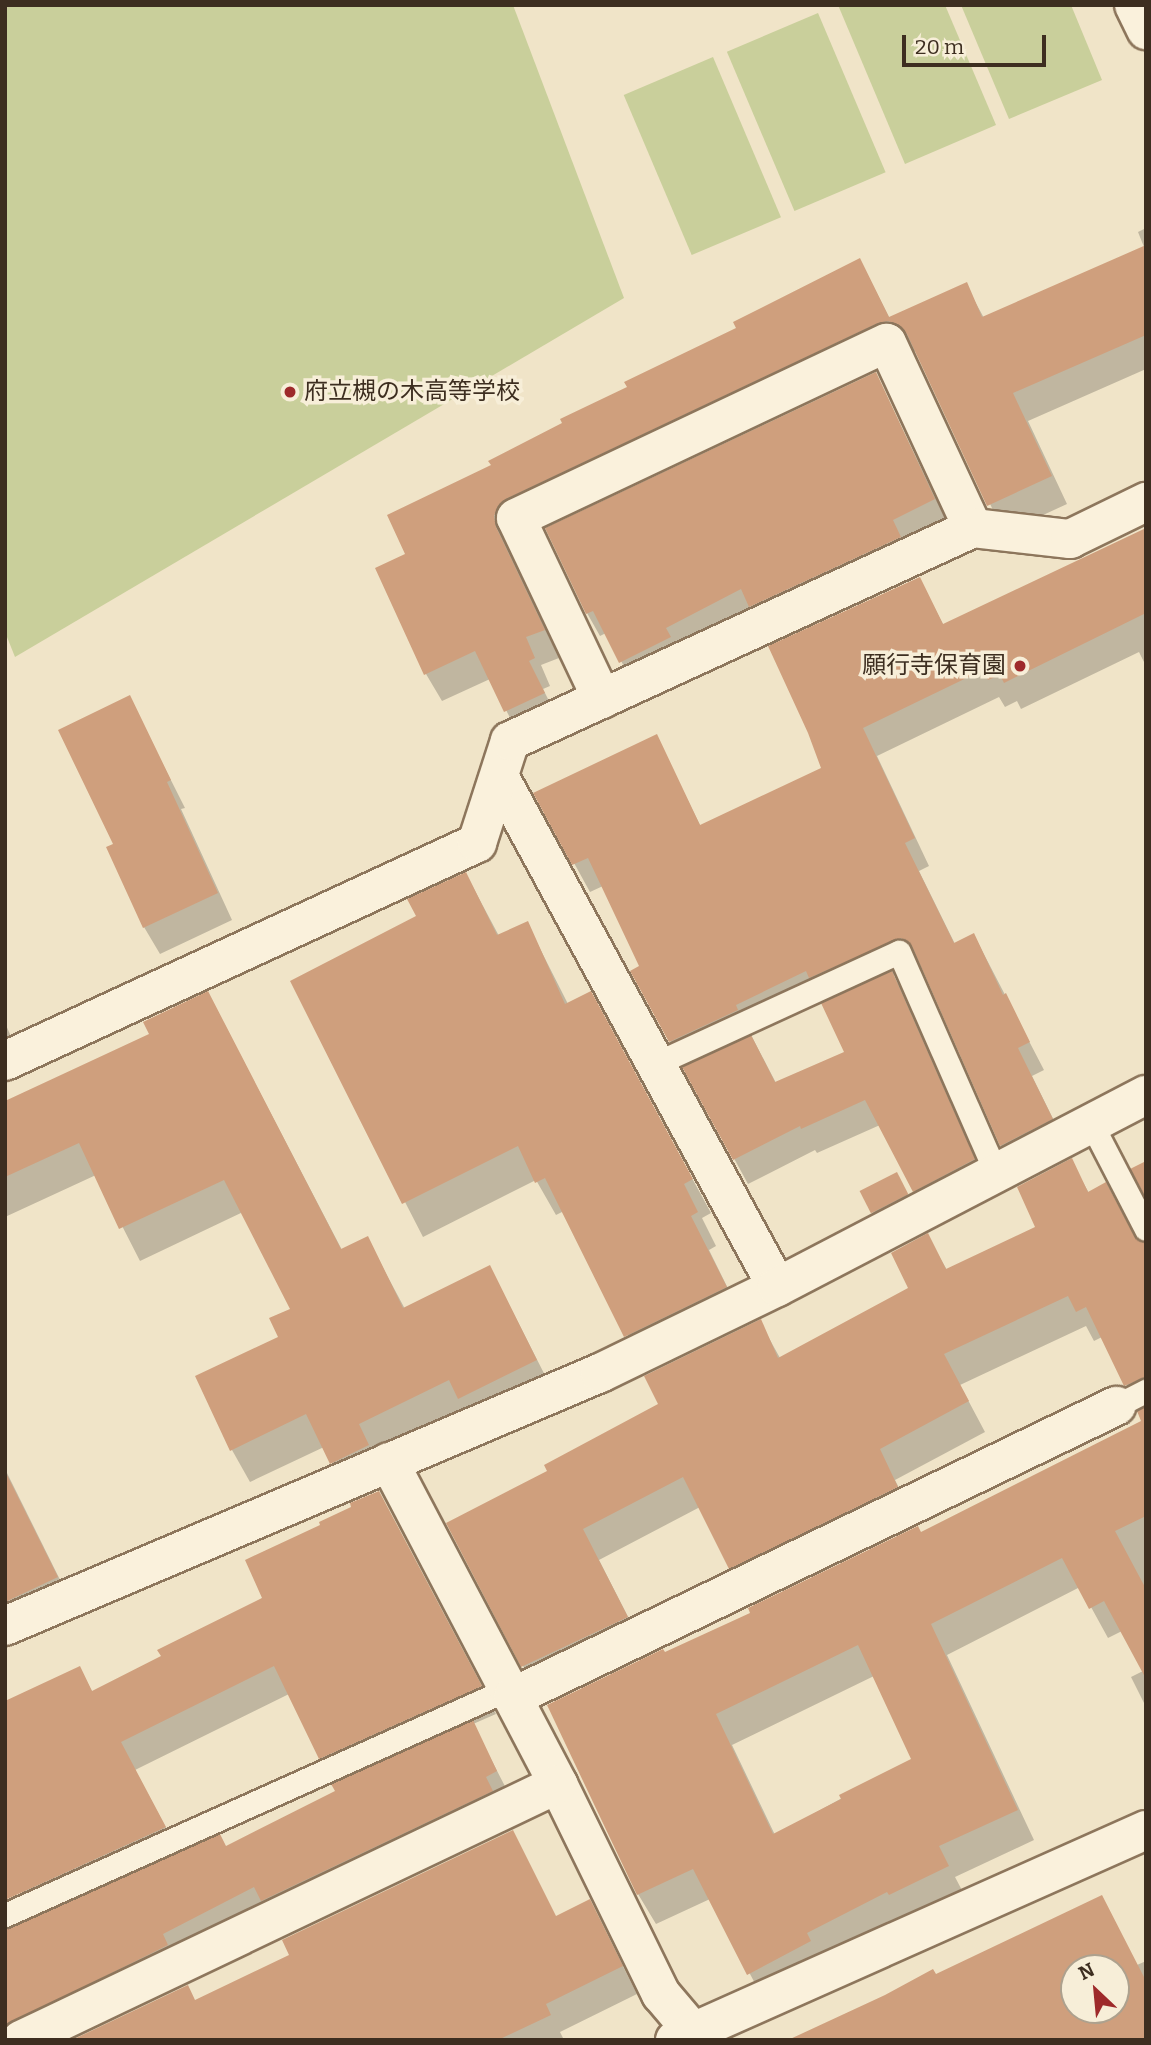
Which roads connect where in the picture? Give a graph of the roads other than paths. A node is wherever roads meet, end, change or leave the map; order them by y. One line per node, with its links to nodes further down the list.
1 (1134, 5): 2 (street)
2 (1146, 30)
3 (1146, 502): 4 (street)
4 (973, 528): 5 (street); 5 (street)
5 (602, 699): 6 (street)
6 (500, 778): 7 (street); 8 (street)
7 (5, 1061)
8 (655, 1064): 11 (lane); 13 (street)
9 (1146, 1095): 10 (street)
10 (1091, 1123): 11 (street); 12 (lane)
11 (996, 1173): 13 (street)
12 (1146, 1229)
13 (776, 1287): 15 (street)
14 (1131, 1398): 17 (street)
15 (389, 1462): 16 (street); 17 (street)
16 (5, 1626)
17 (511, 1693): 18 (street); 20 (lane)
18 (558, 1784): 21 (street); 22 (street)
19 (1146, 1830): 21 (street)
20 (5, 1915)
21 (690, 2037)
22 (20, 2040)

